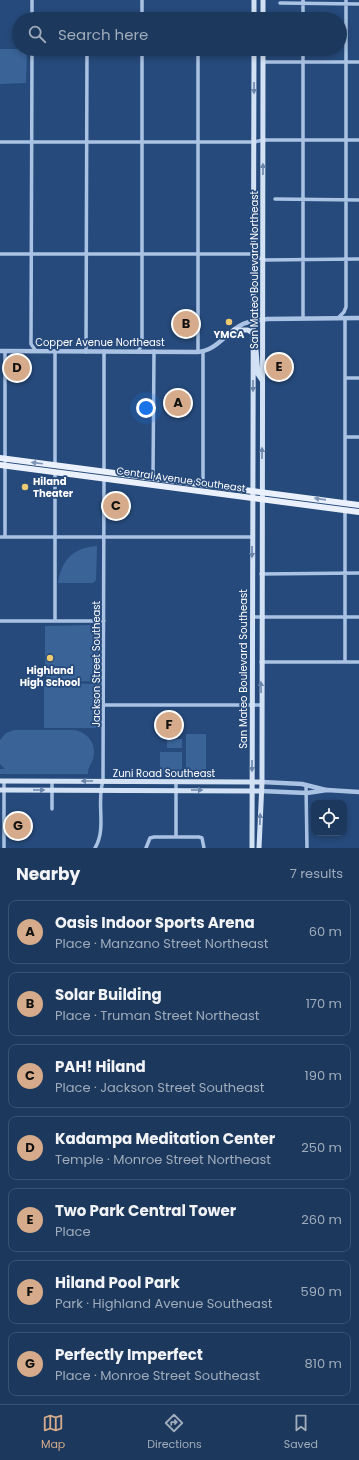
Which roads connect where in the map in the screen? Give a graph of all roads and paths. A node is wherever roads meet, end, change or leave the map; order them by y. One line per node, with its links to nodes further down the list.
1 (32, 0): 9 (street)
2 (142, 0): 10 (street)
3 (254, 0): 11 (main road)
4 (263, 0): 12 (main road)
5 (303, 2): 6 (street); 7 (street)
6 (346, 2): 8 (street)
7 (280, 3)
8 (359, 4)
9 (32, 12)
10 (142, 12)
11 (254, 12)
12 (263, 12)
13 (32, 56): 30 (street)
14 (87, 56): 31 (street)
15 (142, 56): 32 (street)
16 (198, 56): 33 (street)
17 (254, 56): 34 (main road, San Mateo Boulevard Northeast, one-way to 34)
18 (263, 56): 21 (main road, San Mateo Boulevard Northeast)
19 (303, 56): 22 (street)
20 (346, 56): 23 (street)
21 (263, 62): 22 (street); 25 (main road, San Mateo Boulevard Northeast)
22 (303, 62): 23 (street); 26 (street)
23 (346, 62): 24 (street); 27 (street)
24 (359, 62)
25 (263, 140): 26 (street); 34 (street); 46 (main road, San Mateo Boulevard Northeast, one-way to 25)
26 (303, 140): 27 (street); 36 (street)
27 (346, 140): 28 (street); 37 (street)
28 (359, 140)
29 (0, 142): 30 (street)
30 (32, 142): 31 (street); 40 (street)
31 (86, 142): 32 (street); 41 (street)
32 (142, 142): 33 (street); 42 (street)
33 (198, 142): 34 (street); 43 (street)
34 (254, 142): 44 (main road, San Mateo Boulevard Northeast)
35 (275, 199): 36 (street)
36 (303, 200): 37 (street); 47 (street)
37 (346, 200): 38 (street); 48 (street)
38 (359, 200)
39 (0, 254): 40 (street)
40 (31, 254): 41 (street); 57 (street)
41 (86, 254): 42 (street); 65 (street)
42 (142, 254): 43 (street); 58 (street)
43 (198, 254): 44 (street); 64 (street)
44 (253, 254): 46 (street); 54 (main road, San Mateo Boulevard Northeast)
45 (359, 259): 48 (street)
46 (263, 260): 47 (street); 53 (main road, San Mateo Boulevard Northeast)
47 (303, 260): 48 (street); 49 (street)
48 (346, 260): 50 (street)
49 (303, 318): 50 (street, Copper Avenue Northeast); 53 (street, Copper Avenue Northeast)
50 (337, 318): 51 (street, Copper Avenue Northeast)
51 (345, 318): 52 (street, Copper Avenue Northeast); 70 (street)
52 (359, 318)
53 (262, 319): 54 (street, Copper Avenue Northeast); 72 (main road, San Mateo Boulevard Northeast)
54 (253, 321): 55 (street, Copper Avenue Northeast); 56 (main road, San Mateo Boulevard Northeast)
55 (234, 330): 56 (main road); 64 (street, Copper Avenue Northeast)
56 (253, 333): 59 (main road, San Mateo Boulevard Northeast)
57 (32, 344): 61 (street); 62 (street)
58 (142, 344): 67 (street); 68 (street)
59 (253, 346): 72 (main road); 83 (main road, San Mateo Boulevard Northeast, one-way to 83)
60 (2, 351): 61 (street, Copper Avenue Northeast); 75 (street)
61 (26, 351): 62 (street, Copper Avenue Northeast)
62 (36, 351): 63 (street, Copper Avenue Northeast)
63 (55, 351): 65 (street, Copper Avenue Northeast); 76 (street)
64 (200, 351): 69 (street, Copper Avenue Northeast); 82 (street)
65 (86, 352): 66 (street, Copper Avenue Northeast)
66 (104, 352): 67 (street, Copper Avenue Northeast); 78 (street)
67 (138, 352): 68 (street, Copper Avenue Northeast)
68 (146, 352): 69 (street, Copper Avenue Northeast)
69 (154, 352): 80 (street)
70 (345, 378): 71 (street); 73 (street)
71 (359, 378)
72 (262, 380): 84 (main road, San Mateo Boulevard Northeast, one-way to 72)
73 (345, 437): 74 (street); 87 (street)
74 (359, 437)
75 (3, 458): 76 (main road, one-way to 75); 77 (street)
76 (55, 465): 78 (main road)
77 (3, 466): 79 (main road, Central Avenue Southeast); 92 (street)
78 (104, 471): 80 (main road)
79 (55, 472): 81 (main road, Central Avenue Southeast); 93 (street)
80 (154, 477): 82 (main road)
81 (104, 479): 85 (main road, Central Avenue Southeast); 94 (street, Jackson Street Southeast)
82 (203, 483): 83 (main road)
83 (252, 490): 84 (main road); 85 (main road, San Mateo Boulevard Southeast)
84 (262, 492): 86 (main road, San Mateo Boulevard Southeast); 87 (main road, one-way to 84)
85 (252, 499): 86 (main road, Central Avenue Southeast); 95 (main road, San Mateo Boulevard Southeast)
86 (262, 500): 89 (main road, Central Avenue Southeast); 98 (main road, San Mateo Boulevard Southeast)
87 (345, 503): 88 (main road)
88 (359, 505)
89 (345, 511): 90 (main road, Central Avenue Southeast); 96 (street)
90 (359, 512)
91 (0, 537): 92 (street)
92 (5, 537): 93 (street)
93 (54, 537): 94 (street); 104 (street)
94 (104, 537): 95 (street); 105 (street, Jackson Street Southeast)
95 (252, 537): 99 (main road, San Mateo Boulevard Southeast, one-way to 99)
96 (345, 573): 97 (street); 98 (street); 101 (street)
97 (359, 573)
98 (261, 574): 100 (main road, San Mateo Boulevard Southeast)
99 (252, 617): 100 (street); 111 (main road, San Mateo Boulevard Southeast)
100 (262, 617): 101 (street); 106 (main road, San Mateo Boulevard Southeast)
101 (345, 617): 102 (street); 107 (street)
102 (359, 617)
103 (0, 621): 104 (street)
104 (55, 621): 105 (street)
105 (104, 621): 109 (street, Jackson Street Southeast)
106 (261, 662): 107 (street); 110 (main road, San Mateo Boulevard Southeast, one-way to 106)
107 (345, 662): 108 (street)
108 (359, 662)
109 (104, 705): 111 (street); 113 (street, Jackson Street Southeast)
110 (262, 705): 111 (street); 117 (main road, San Mateo Boulevard Southeast)
111 (252, 706): 116 (main road, San Mateo Boulevard Southeast, one-way to 116)
112 (2, 781): 114 (main road, Zuni Road Southeast); 119 (street)
113 (103, 781): 114 (main road, Zuni Road Southeast, one-way to 114); 115 (main road, Zuni Road Southeast); 121 (street, Jackson Street Southeast)
114 (52, 782): 120 (street)
115 (176, 782): 116 (main road, Zuni Road Southeast); 122 (street)
116 (252, 782): 117 (main road, Zuni Road Southeast); 125 (main road, San Mateo Boulevard Southeast)
117 (262, 782): 118 (street, Zuni Road Southeast); 123 (main road, San Mateo Boulevard Southeast)
118 (306, 784): 124 (street, Zuni Road Southeast); 127 (street)
119 (2, 790): 120 (main road, Zuni Road Southeast, one-way to 120); 130 (street)
120 (52, 790): 121 (main road, Zuni Road Southeast); 128 (street)
121 (100, 790): 122 (main road, Zuni Road Southeast); 131 (street, Jackson Street Southeast)
122 (176, 790): 125 (main road, Zuni Road Southeast, one-way to 125); 129 (street)
123 (261, 790): 125 (main road, Zuni Road Southeast); 127 (street, Zuni Road Southeast); 135 (main road, San Mateo Boulevard Southeast, one-way to 123)
124 (328, 790): 126 (street, Zuni Road Southeast); 127 (street, Zuni Road Southeast)
125 (252, 791): 134 (main road, San Mateo Boulevard Southeast)
126 (359, 792)
127 (307, 793): 136 (street)
128 (52, 809)
129 (176, 837): 132 (street); 133 (street)
130 (4, 848)
131 (95, 848)
132 (146, 848)
133 (204, 848)
134 (252, 848)
135 (259, 848)
136 (307, 848)

